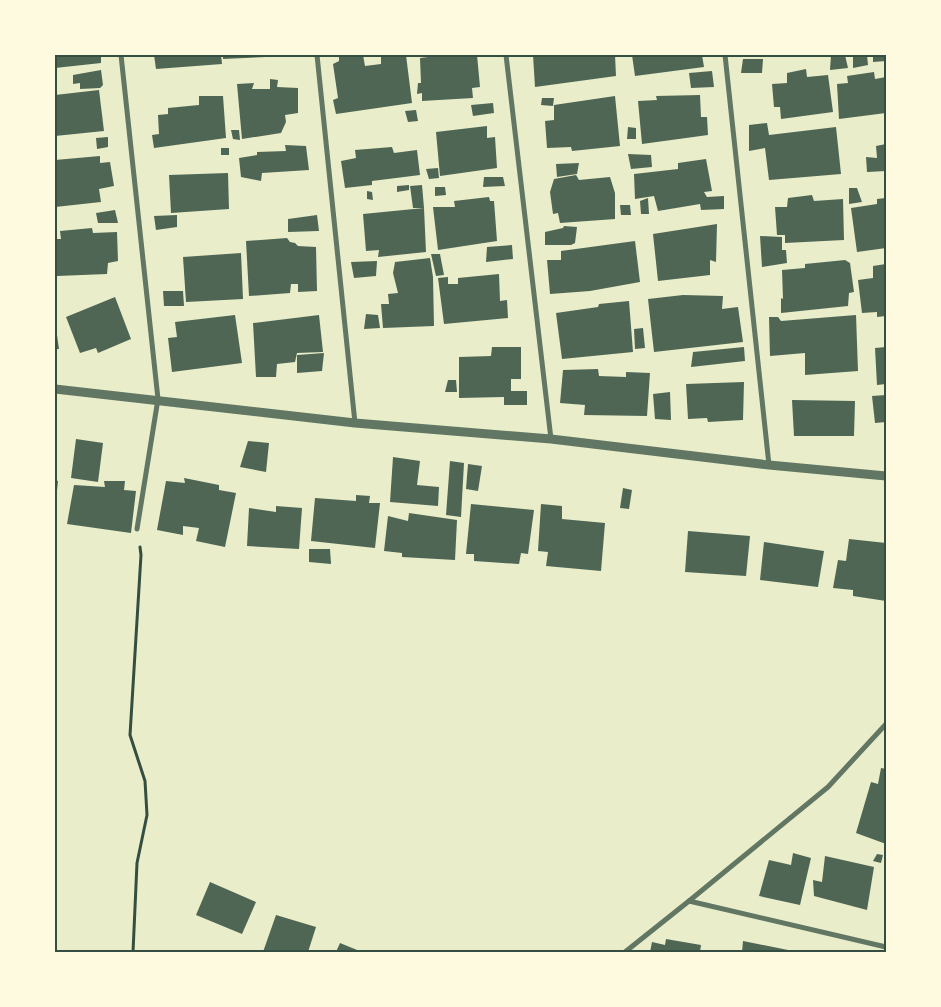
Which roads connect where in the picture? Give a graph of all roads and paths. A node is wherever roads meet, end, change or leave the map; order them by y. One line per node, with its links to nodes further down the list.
1 (121, 55): 6 (street)
2 (317, 55): 7 (street)
3 (506, 55): 8 (street)
4 (725, 55): 9 (street)
5 (55, 389): 6 (street)
6 (158, 399): 7 (street); 11 (street)
7 (355, 423): 8 (street)
8 (551, 439): 9 (street)
9 (769, 465): 10 (street)
10 (886, 476)
11 (137, 529): 15 (path)
12 (886, 724): 13 (street)
13 (689, 902): 14 (street); 16 (street)
14 (886, 947)
15 (133, 952)
16 (625, 952)

